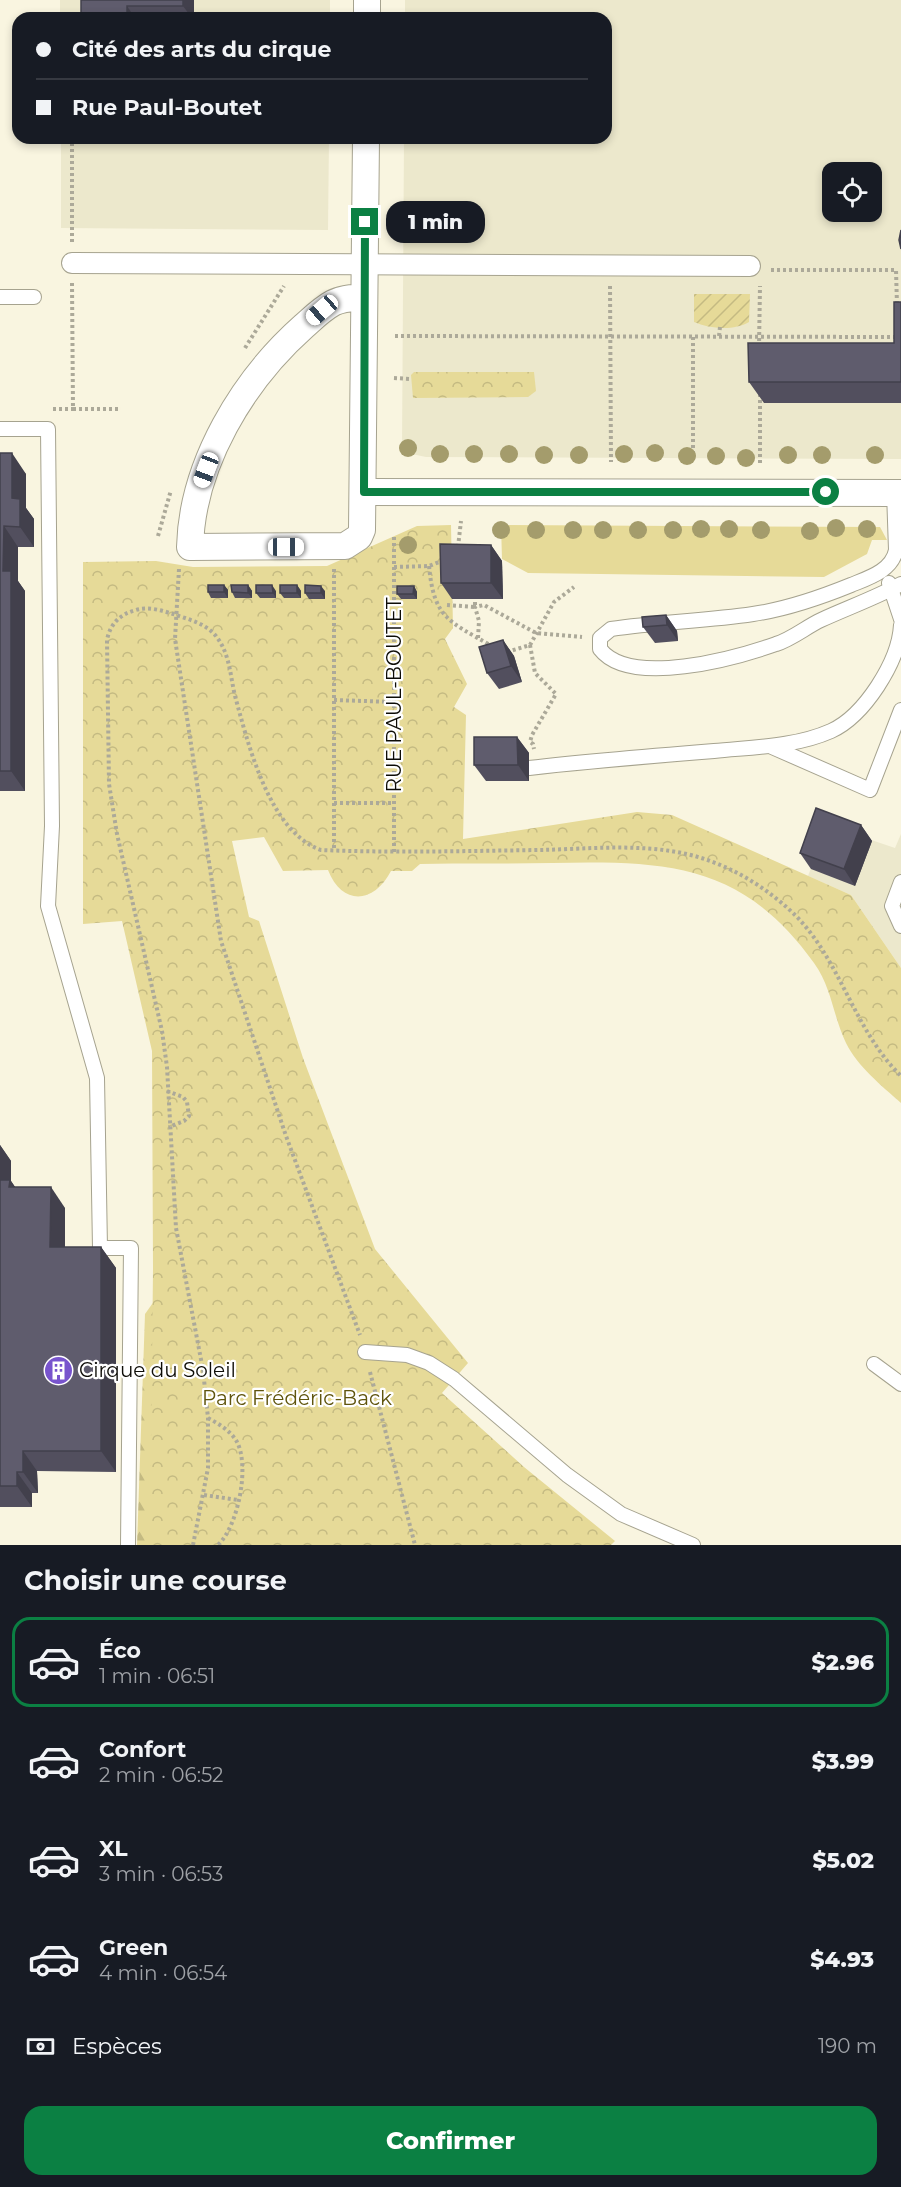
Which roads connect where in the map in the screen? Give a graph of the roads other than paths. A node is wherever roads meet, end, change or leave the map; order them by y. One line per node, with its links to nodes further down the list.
1 (366, 144): 3 (street)
2 (72, 263): 3 (street)
3 (364, 265): 4 (street); 7 (street)
4 (757, 272)
5 (0, 297): 6 (lane)
6 (34, 297)
7 (364, 297): 9 (street); 9 (street)
8 (0, 429): 23 (lane)
9 (364, 492): 10 (street)
10 (898, 493): 11 (lane)
11 (883, 570): 12 (lane); 12 (lane)
12 (896, 587): 13 (lane)
13 (901, 619)
14 (901, 625): 16 (lane)
15 (901, 710): 16 (lane)
16 (770, 746): 17 (lane)
17 (529, 768)
18 (901, 882): 19 (lane)
19 (901, 926)
20 (365, 1352): 24 (lane)
21 (874, 1364): 22 (lane)
22 (901, 1384)
23 (128, 1545)
24 (693, 1545)

